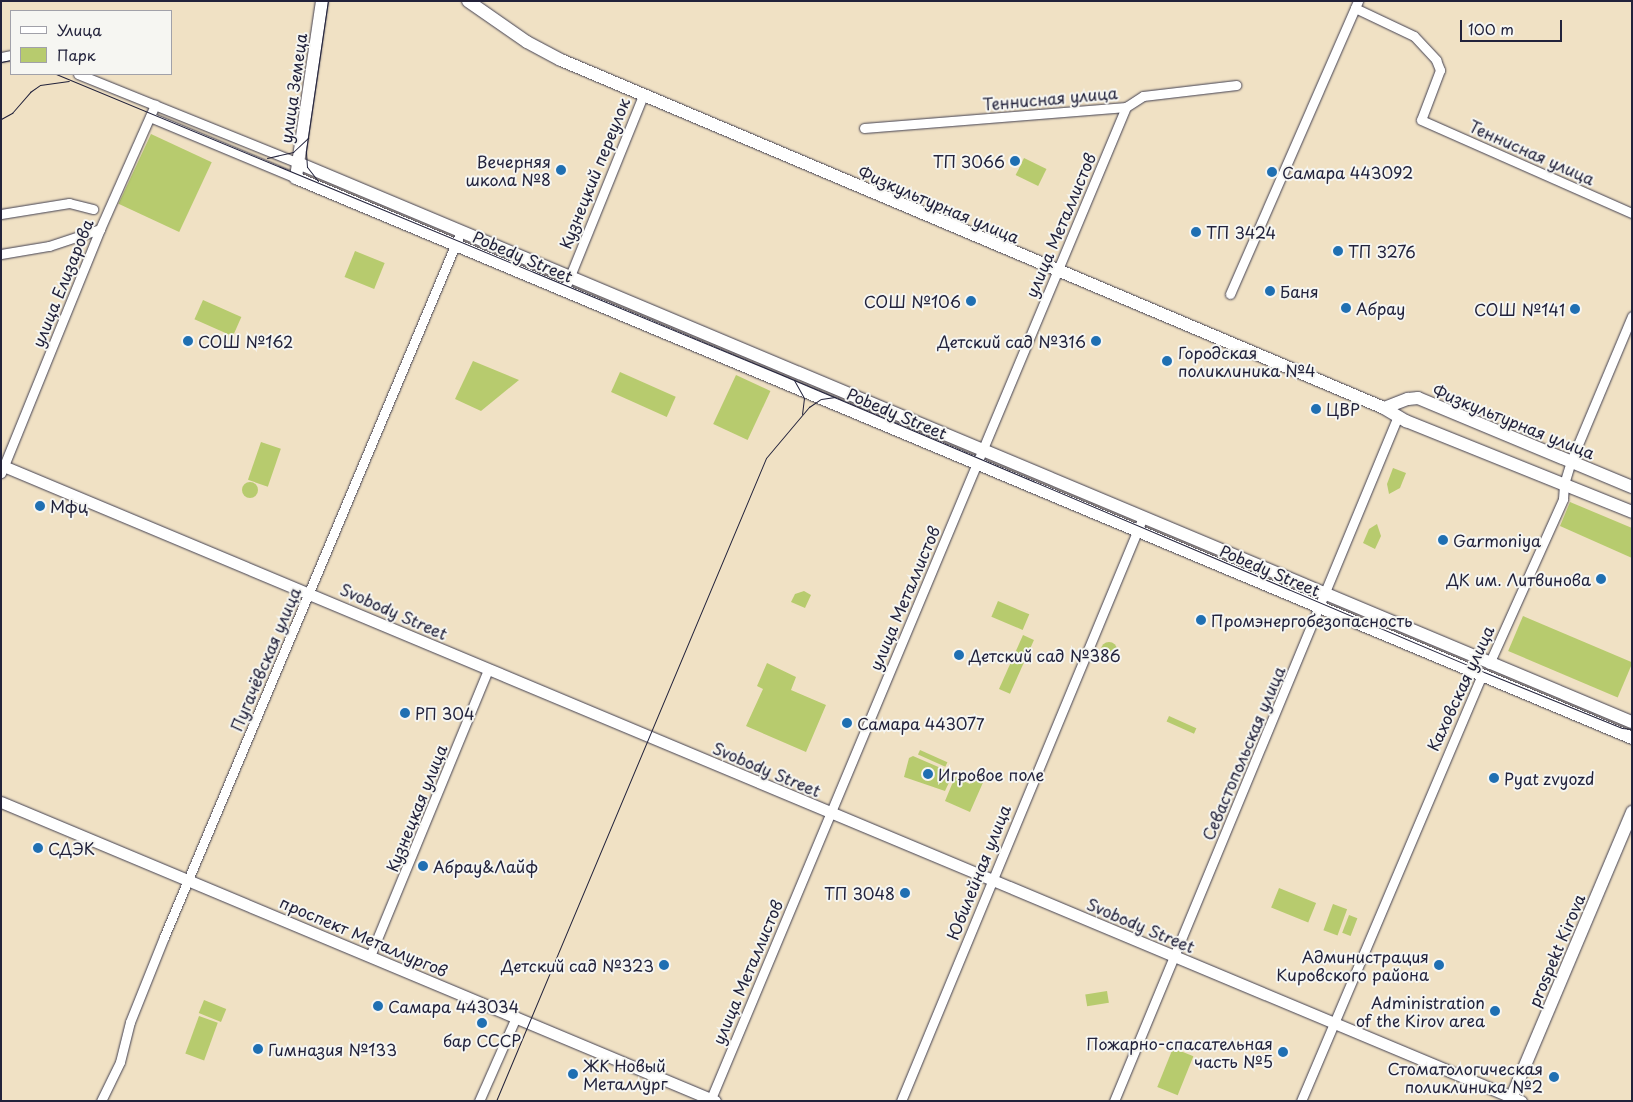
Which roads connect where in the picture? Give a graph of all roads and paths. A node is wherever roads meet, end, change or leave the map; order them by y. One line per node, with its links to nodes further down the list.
1 (322, 1): 11 (main road, улица Земеца)
2 (468, 1): 6 (main road, Физкультурная улица)
3 (1356, 4): 14 (street, Теннисная улица); 23 (street)
4 (80, 75): 7 (street, Pobedy Street)
5 (1236, 85): 8 (street, Теннисная улица)
6 (643, 95): 20 (main road, Физкультурная улица); 21 (street, Кузнецкий переулок)
7 (155, 105): 9 (street, улица Елизарова); 11 (street, Pobedy Street)
8 (1126, 108): 10 (street, Теннисная улица); 20 (street, улица Металлистов)
9 (150, 117): 12 (street, Pobedy Street); 16 (street, улица Елизарова)
10 (864, 128)
11 (298, 163): 12 (main road, улица Земеца); 17 (main road, Pobedy Street)
12 (296, 178): 18 (main road, Pobedy Street)
13 (93, 209): 15 (street)
14 (1632, 213)
15 (1, 214)
16 (100, 229): 19 (street); 31 (street, улица Елизарова)
17 (461, 231): 18 (street, Пугачёвская улица); 21 (main road, Pobedy Street)
18 (456, 246): 22 (main road, Pobedy Street); 37 (street, Пугачёвская улица)
19 (1, 254)
20 (1057, 271): 26 (main road, Физкультурная улица); 28 (street, улица Металлистов)
21 (569, 276): 22 (street, Кузнецкий переулок); 28 (main road, Pobedy Street)
22 (564, 291): 30 (main road, Pobedy Street)
23 (1230, 294)
24 (1632, 316): 29 (street, Каховская улица)
25 (1404, 401): 26 (main road); 27 (main road); 29 (main road, Физкультурная улица)
26 (1384, 408): 27 (main road, Физкультурная улица)
27 (1402, 419): 32 (main road, Физкультурная улица); 38 (street, Севастопольская улица)
28 (982, 451): 30 (street, улица Металлистов); 35 (main road, Pobedy Street)
29 (1571, 461): 32 (street, Каховская улица); 33 (main road, Физкультурная улица)
30 (976, 464): 36 (main road, Pobedy Street); 47 (street, улица Металлистов)
31 (2, 468): 37 (street, Svobody Street)
32 (1564, 484): 34 (main road, Физкультурная улица); 40 (street, Каховская улица)
33 (1632, 487)
34 (1632, 512)
35 (1143, 517): 36 (street, Юбилейная улица); 38 (main road, Pobedy Street)
36 (1138, 532): 39 (main road, Pobedy Street); 49 (street, Юбилейная улица)
37 (310, 592): 41 (street, Svobody Street); 48 (street, Пугачёвская улица)
38 (1326, 595): 39 (street, Севастопольская улица); 40 (main road, Pobedy Street)
39 (1319, 614): 42 (main road, Pobedy Street); 51 (street, Севастопольская улица)
40 (1489, 664): 42 (main road, Каховская улица); 43 (main road, Pobedy Street)
41 (488, 670): 47 (street, Svobody Street); 50 (street, Кузнецкая улица)
42 (1481, 676): 44 (main road, Pobedy Street); 53 (street, Каховская улица)
43 (1632, 722)
44 (1632, 738)
45 (1, 802): 48 (street, проспект Металлургов)
46 (1632, 812): 55 (main road, prospekt Kirova)
47 (830, 813): 49 (street, Svobody Street); 54 (street, улица Металлистов)
48 (188, 880): 50 (street, проспект Металлургов); 56 (street, Пугачёвская улица)
49 (991, 880): 51 (street, Svobody Street); 58 (street, Юбилейная улица)
50 (370, 956): 52 (street, проспект Металлургов)
51 (1174, 956): 53 (street, Svobody Street); 59 (street, Севастопольская улица)
52 (516, 1017): 54 (street, проспект Металлургов); 57 (street)
53 (1333, 1023): 55 (street, Svobody Street); 60 (street, Каховская улица)
54 (712, 1100)
55 (1514, 1100)
56 (101, 1101)
57 (479, 1101)
58 (901, 1101)
59 (1114, 1101)
60 (1301, 1101)

